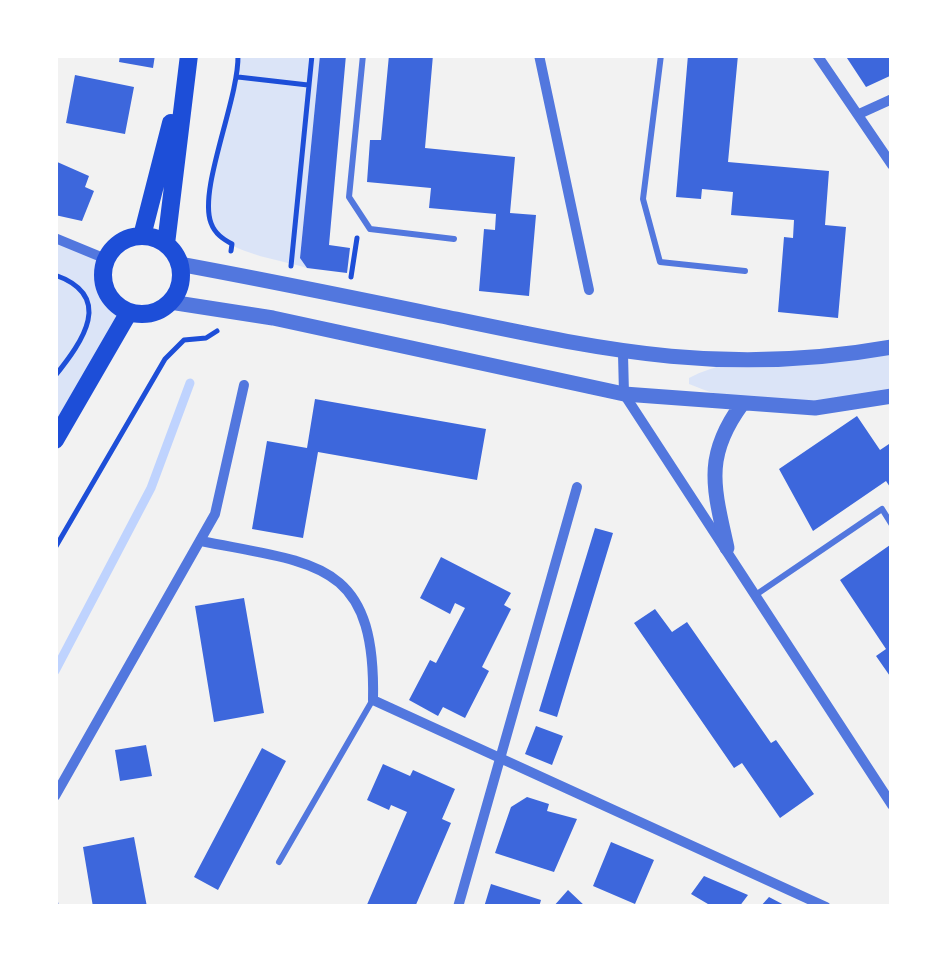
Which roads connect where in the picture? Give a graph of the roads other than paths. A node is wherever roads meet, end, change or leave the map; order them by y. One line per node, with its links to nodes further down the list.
1 (189, 55): 9 (main road); 12 (main road)
2 (364, 55): 11 (lane)
3 (539, 55): 16 (street)
4 (662, 55): 15 (lane)
5 (817, 55): 7 (street)
6 (892, 99): 7 (street)
7 (859, 114): 8 (street)
8 (892, 165)
9 (142, 236): 12 (main road); 13 (main road)
10 (55, 238): 13 (street)
11 (454, 239)
12 (166, 244): 14 (main road)
13 (106, 259): 18 (main road)
14 (179, 264): 17 (main road); 20 (street)
15 (745, 271)
16 (589, 290)
17 (170, 302): 18 (main road); 22 (street)
18 (128, 312): 25 (main road)
19 (892, 347): 20 (street)
20 (623, 354): 22 (street)
21 (244, 385): 28 (street)
22 (624, 394): 24 (street); 29 (street)
23 (892, 396): 24 (street)
24 (742, 404): 29 (street)
25 (55, 440)
26 (577, 487): 32 (street)
27 (892, 525): 30 (lane)
28 (201, 541): 31 (street); 33 (street)
29 (728, 548): 30 (street)
30 (757, 594): 34 (street)
31 (373, 700): 32 (street); 35 (lane)
32 (499, 758): 36 (street); 37 (street)
33 (55, 796)
34 (892, 805)
35 (280, 862)
36 (458, 907)
37 (826, 907)

